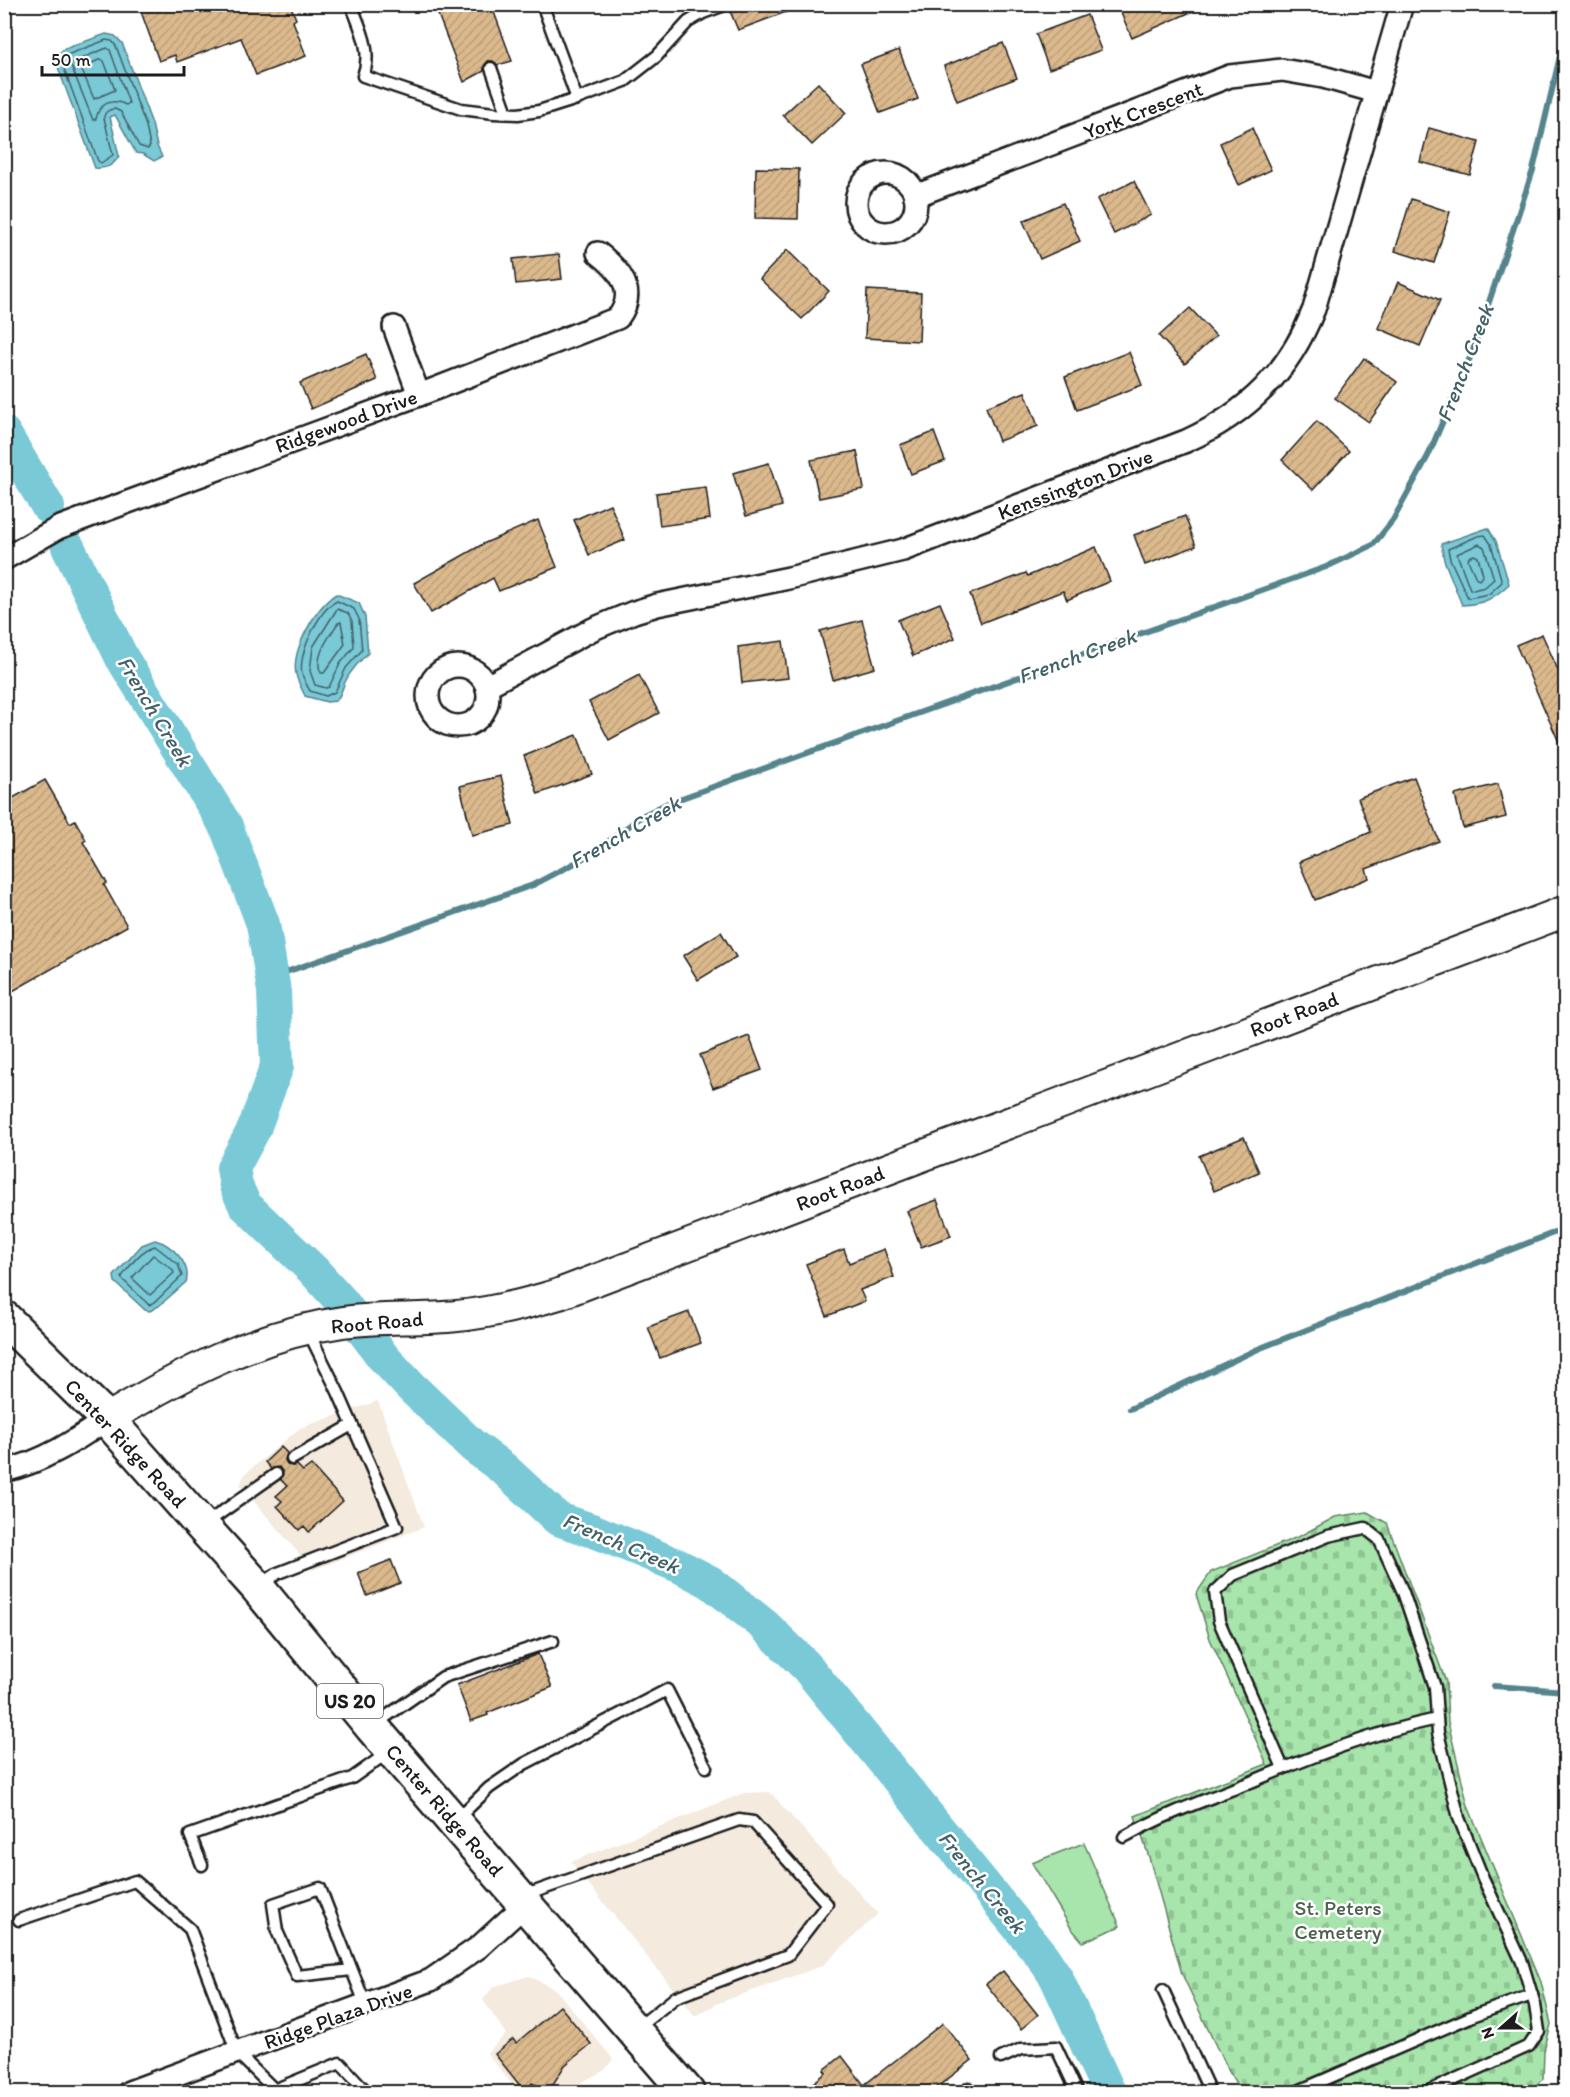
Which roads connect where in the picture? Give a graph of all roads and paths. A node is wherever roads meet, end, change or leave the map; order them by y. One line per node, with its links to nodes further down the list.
1 (351, 4): 8 (lane)
2 (542, 4): 7 (lane)
3 (727, 4): 7 (lane)
4 (1402, 4): 6 (street, Kenssington Drive)
5 (491, 68): 8 (lane)
6 (1376, 93): 9 (street, York Crescent); 14 (street, Kenssington Drive)
7 (577, 99): 8 (lane)
8 (507, 113)
9 (915, 196)
10 (598, 253): 12 (street, Ridgewood Drive)
11 (394, 327): 12 (street)
12 (419, 395): 13 (street, Ridgewood Drive)
13 (5, 556)
14 (487, 686)
15 (1566, 911): 17 (street, Root Road)
16 (4, 1318): 18 (main road, Center Ridge Road / US 20)
17 (308, 1329): 18 (street, Root Road); 19 (lane)
18 (107, 1419): 21 (street); 23 (main road, Center Ridge Road / US 20)
19 (352, 1425): 20 (lane); 24 (lane)
20 (292, 1459)
21 (4, 1471)
22 (276, 1474): 23 (lane)
23 (202, 1526): 24 (main road, Center Ridge Road / US 20)
24 (257, 1587): 27 (main road, Center Ridge Road / US 20)
25 (553, 1641): 27 (lane)
26 (1437, 1719): 29 (lane); 29 (lane); 37 (lane)
27 (382, 1738): 30 (main road, Center Ridge Road / US 20); 32 (lane)
28 (706, 1767): 30 (lane)
29 (1283, 1768): 31 (lane)
30 (455, 1821): 33 (main road, Center Ridge Road / US 20)
31 (1124, 1837)
32 (202, 1865)
33 (523, 1900): 38 (street, Ridge Plaza Drive); 39 (main road, Center Ridge Road / US 20); 39 (lane)
34 (19, 1920): 40 (lane)
35 (352, 1970): 35 (lane); 38 (lane)
36 (1163, 1990): 47 (lane)
37 (1532, 1995): 48 (lane); 49 (lane)
38 (366, 2006): 40 (street, Ridge Plaza Drive)
39 (634, 2030): 45 (main road, Center Ridge Road / US 20)
40 (237, 2053): 42 (lane); 43 (street, Ridge Plaza Drive)
41 (1001, 2058): 46 (lane)
42 (275, 2091): 44 (lane)
43 (129, 2092)
44 (367, 2092)
45 (687, 2092)
46 (1077, 2092)
47 (1210, 2092)
48 (1296, 2092)
49 (1428, 2092)

